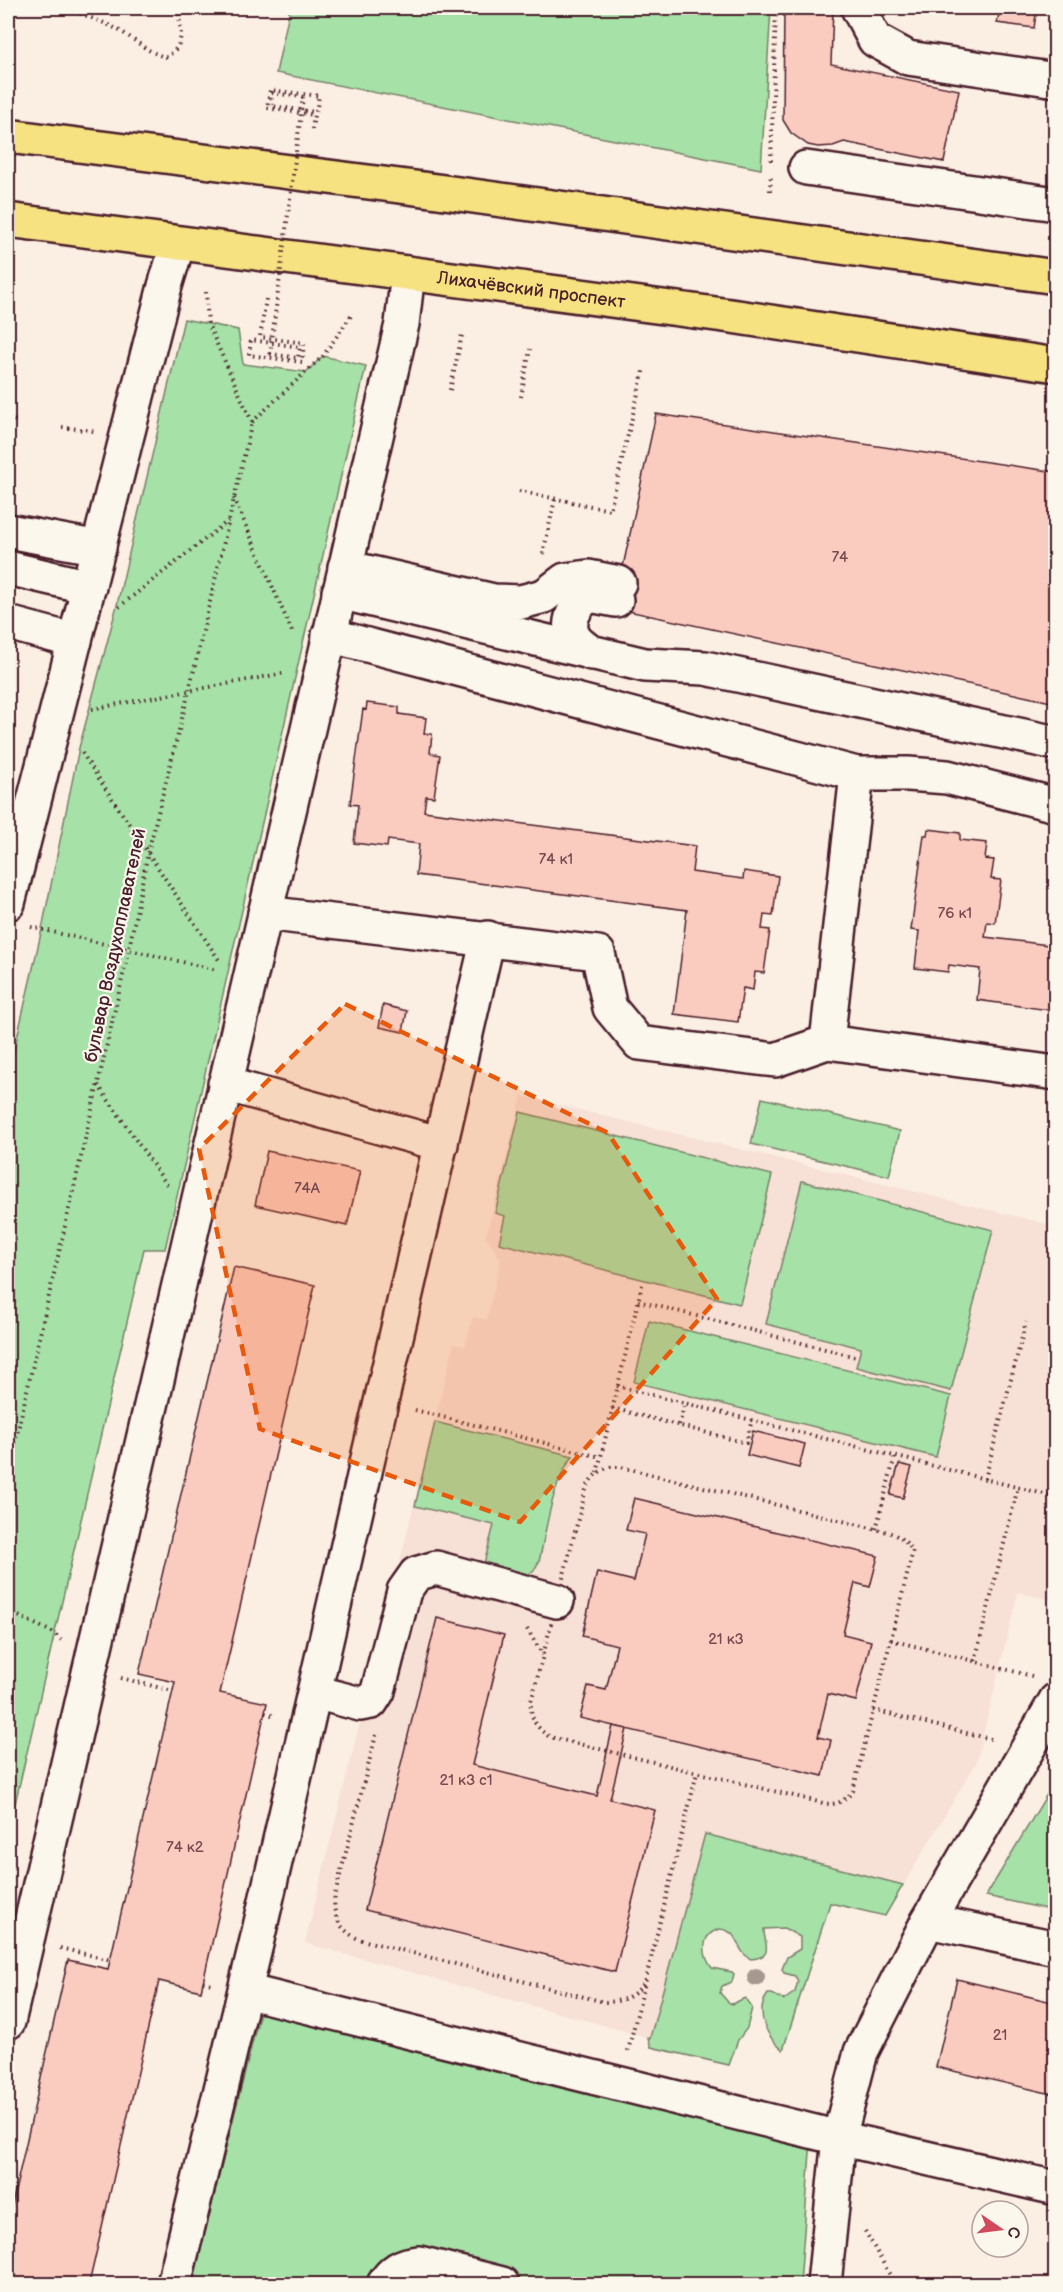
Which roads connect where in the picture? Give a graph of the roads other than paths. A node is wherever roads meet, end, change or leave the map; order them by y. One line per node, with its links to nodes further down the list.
1 (858, 8): 2 (lane)
2 (1056, 80)
3 (8, 136): 9 (main road)
4 (806, 168): 5 (lane)
5 (1055, 197)
6 (8, 220): 7 (main road, Лихачёвский проспект)
7 (178, 243): 8 (main road, Лихачёвский проспект); 12 (lane)
8 (408, 273): 10 (main road, Лихачёвский проспект); 14 (lane)
9 (1056, 277)
10 (1056, 365)
11 (8, 531): 12 (lane)
12 (99, 548): 15 (lane)
13 (8, 568): 15 (lane)
14 (342, 580): 17 (lane); 19 (lane); 19 (lane)
15 (89, 587): 18 (lane)
16 (8, 623): 18 (lane)
17 (329, 635): 21 (lane); 24 (lane)
18 (75, 641): 23 (lane)
19 (591, 652): 20 (lane)
20 (1056, 743)
21 (857, 774): 22 (lane); 26 (lane)
22 (1056, 805)
23 (8, 903)
24 (265, 913): 25 (lane); 28 (lane)
25 (488, 939): 26 (lane); 29 (lane)
26 (827, 1042): 27 (lane)
27 (1056, 1073)
28 (225, 1084): 29 (lane); 36 (lane)
29 (441, 1144): 31 (lane)
30 (557, 1601): 31 (lane)
31 (315, 1692): 35 (lane)
32 (1056, 1700): 33 (lane)
33 (928, 1921): 34 (lane); 37 (lane)
34 (1056, 1948)
35 (245, 1991): 37 (lane); 39 (lane)
36 (8, 2022)
37 (839, 2138): 38 (lane); 42 (lane)
38 (1056, 2188)
39 (174, 2284)
40 (384, 2284): 41 (lane)
41 (502, 2284)
42 (824, 2284)

